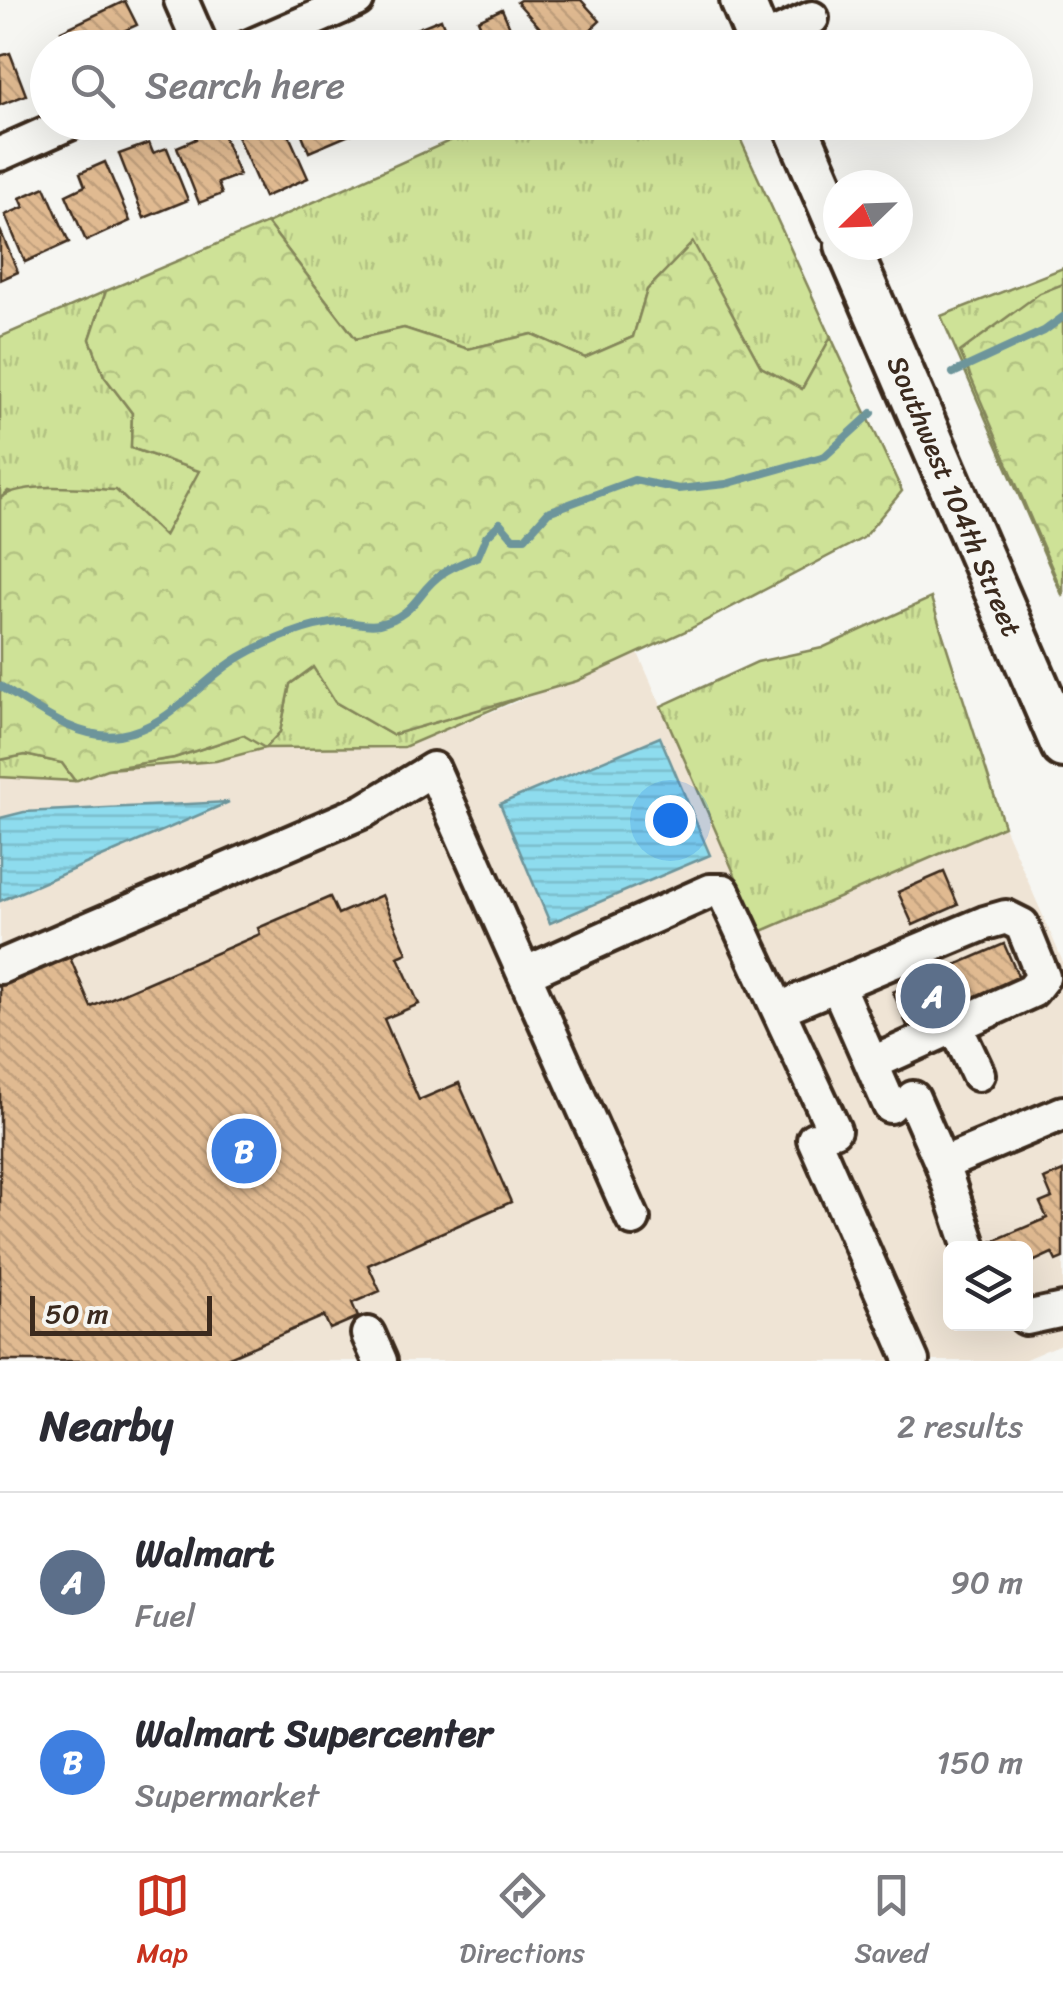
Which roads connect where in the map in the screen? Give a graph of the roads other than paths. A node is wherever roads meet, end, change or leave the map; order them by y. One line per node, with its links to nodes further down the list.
1 (181, 0): 5 (street)
2 (357, 0): 6 (street)
3 (742, 0): 7 (main road)
4 (812, 18): 8 (street)
5 (194, 30)
6 (288, 30)
7 (755, 30)
8 (789, 30)
9 (32, 140): 11 (street)
10 (802, 140): 12 (main road)
11 (0, 154)
12 (823, 189)
13 (853, 260): 14 (main road, Southwest 104th Street)
14 (1063, 746)
15 (0, 967): 16 (street)
16 (524, 974): 18 (street); 24 (street)
17 (838, 985): 18 (street); 19 (street); 20 (street)
18 (779, 1009): 28 (street)
19 (956, 1027): 20 (street); 21 (street)
20 (873, 1063): 23 (street)
21 (978, 1074)
22 (1063, 1113): 23 (street)
23 (942, 1164): 25 (street)
24 (633, 1219)
25 (968, 1241)
26 (1063, 1310): 27 (street)
27 (1033, 1316)
28 (912, 1361)

